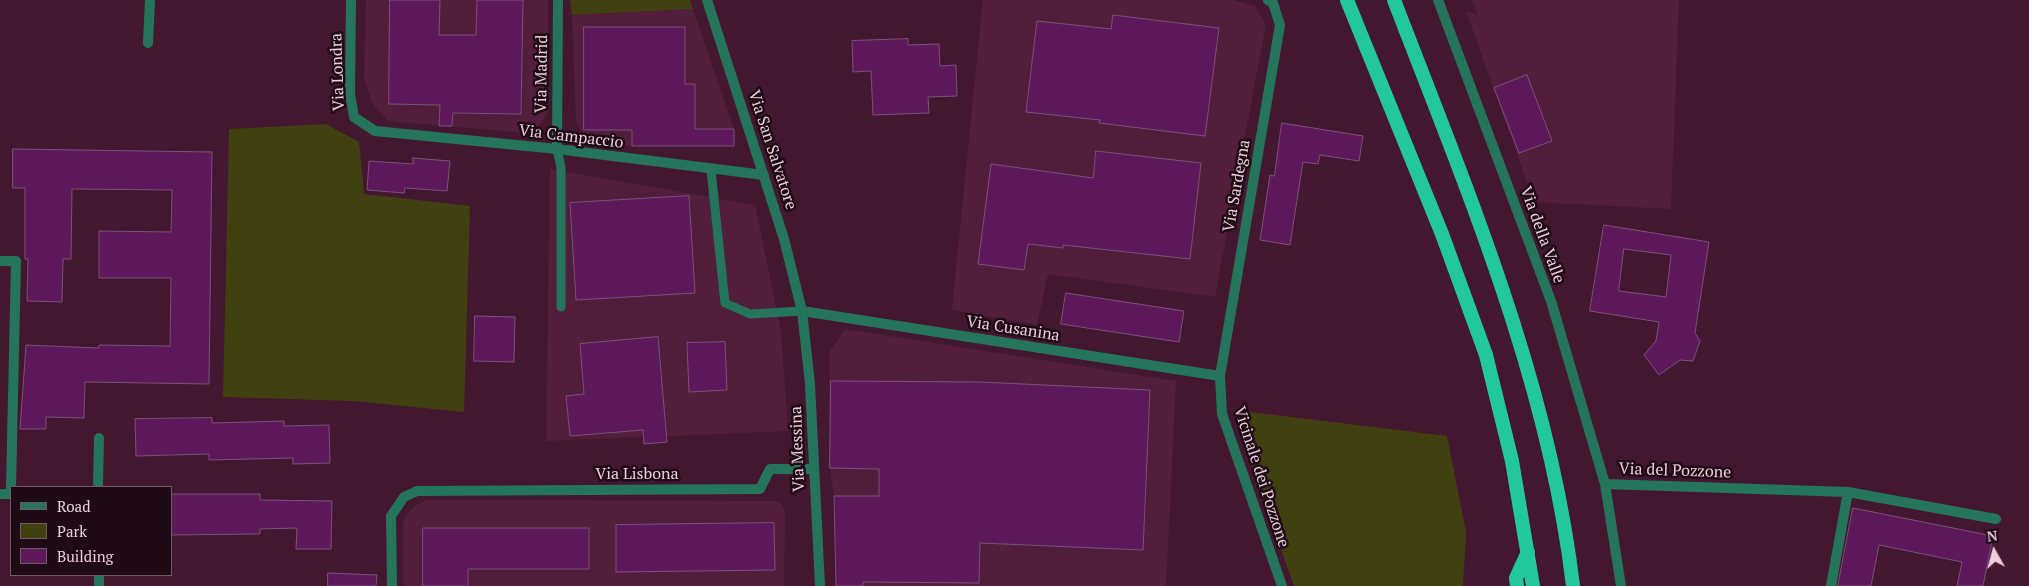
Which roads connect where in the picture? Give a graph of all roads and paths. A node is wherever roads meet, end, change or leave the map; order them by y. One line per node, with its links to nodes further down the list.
1 (150, 0): 9 (street)
2 (351, 0): 10 (street, Via Londra)
3 (558, 0): 11 (street, Via Madrid)
4 (707, 0): 13 (street, Via San Salvatore)
5 (1347, 0): 25 (highway)
6 (1394, 0): 31 (highway)
7 (1438, 0): 20 (street, Via della Valle)
8 (1270, 1): 17 (street, Via Sardegna)
9 (148, 43)
10 (375, 131): 11 (street, Via Campaccio)
11 (557, 149): 12 (street, Via Campaccio); 15 (lane)
12 (711, 170): 13 (street, Via Campaccio); 16 (lane)
13 (764, 175): 16 (street, Via San Salvatore)
14 (0, 261): 21 (street)
15 (561, 306)
16 (802, 311): 17 (street, Via Cusanina); 19 (street, Via Messina)
17 (1220, 376): 28 (street, Vicinale dei Pozzone)
18 (99, 438): 22 (street)
19 (814, 469): 26 (street, Via Lisbona); 27 (street, Via Messina)
20 (1605, 484): 23 (street, Via del Pozzone); 32 (street, Via del Pozzone)
21 (11, 486)
22 (98, 486)
23 (1848, 492): 24 (street, Via del Pozzone); 33 (street)
24 (1996, 519)
25 (1528, 551): 29 (highway); 30 (highway)
26 (392, 586)
27 (820, 586)
28 (1282, 586)
29 (1517, 586)
30 (1533, 586)
31 (1573, 586)
32 (1621, 586)
33 (1831, 586)

